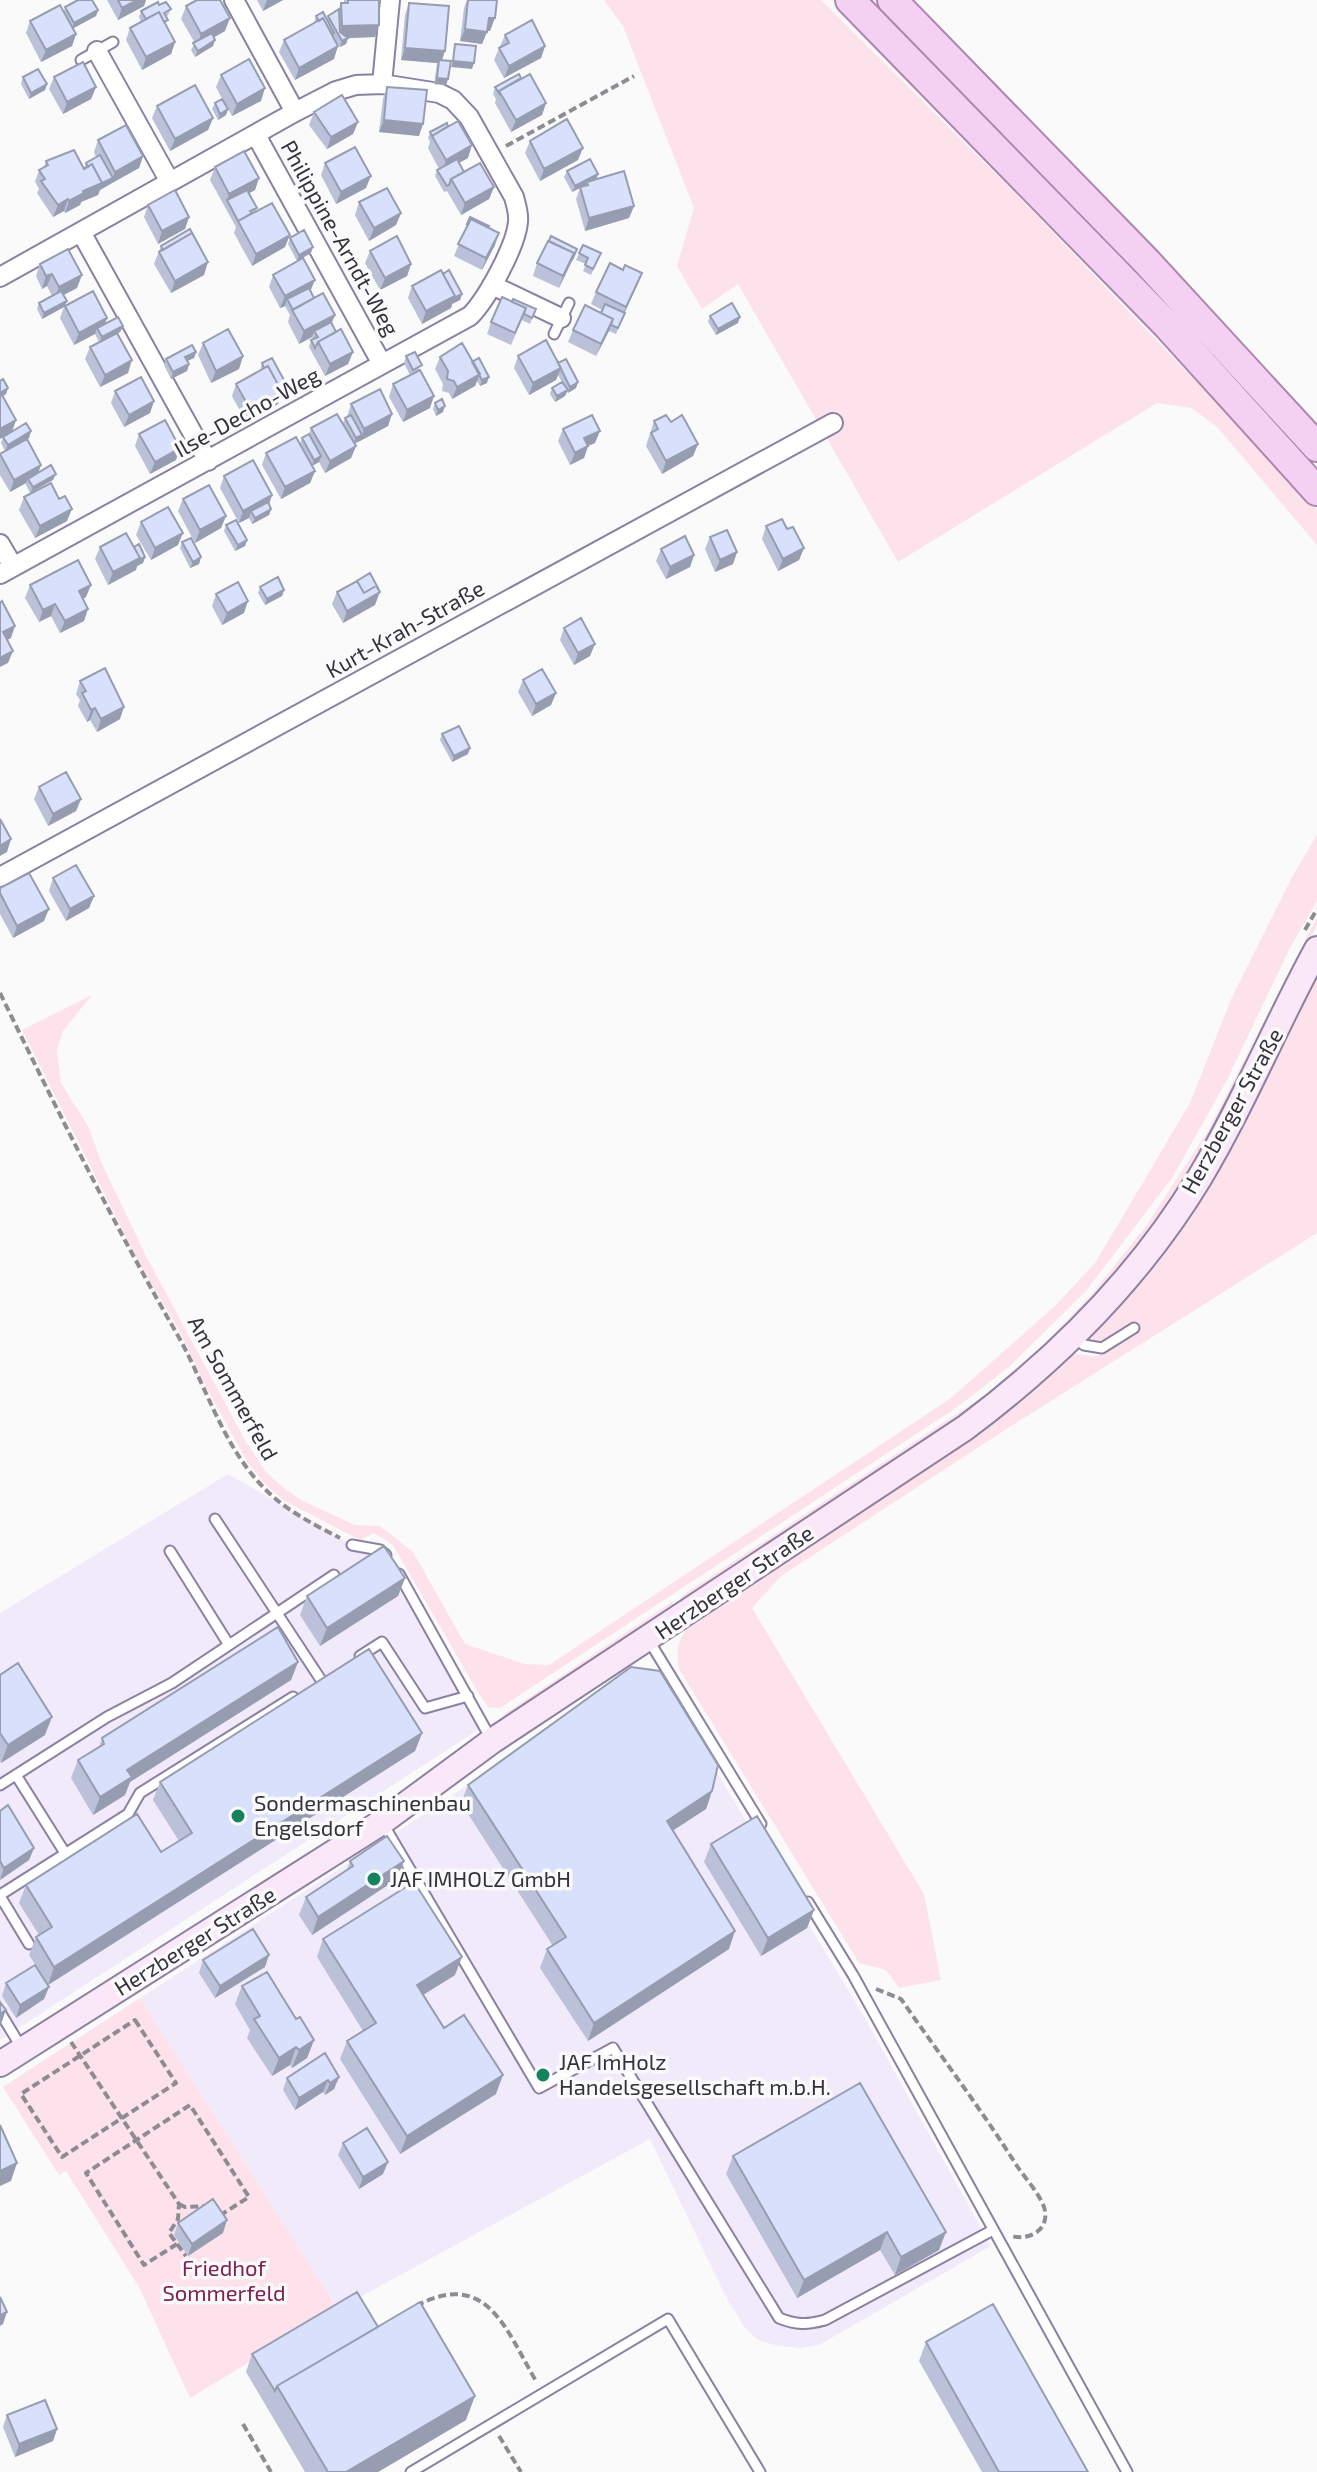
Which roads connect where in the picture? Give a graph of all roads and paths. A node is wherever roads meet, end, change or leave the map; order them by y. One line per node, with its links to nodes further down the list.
1 (234, 0): 8 (street)
2 (390, 0): 7 (street)
3 (850, 0): 20 (main road)
4 (892, 0): 18 (main road)
5 (97, 51): 11 (street)
6 (634, 76): 10 (path)
7 (382, 84): 8 (street, Ilse-Decho-Weg); 10 (street, Ilse-Decho-Weg)
8 (295, 112): 9 (street, Ilse-Decho-Weg)
9 (256, 135): 11 (street, Ilse-Decho-Weg); 16 (street, Philippine-Arndt-Weg)
10 (490, 155): 14 (street, Ilse-Decho-Weg)
11 (170, 182): 12 (street, Ilse-Decho-Weg)
12 (81, 232): 13 (street, Ilse-Decho-Weg); 19 (street)
13 (0, 277)
14 (492, 285): 15 (street); 16 (street, Ilse-Decho-Weg)
15 (561, 319)
16 (382, 364): 19 (street, Ilse-Decho-Weg)
17 (833, 423): 23 (street, Kurt-Krah-Straße)
18 (1317, 447)
19 (208, 461): 22 (street, Ilse-Decho-Weg)
20 (1317, 491)
21 (0, 544): 22 (street)
22 (6, 570)
23 (0, 877)
24 (1317, 909): 25 (path)
25 (1310, 942): 28 (main road, Herzberger Straße)
26 (0, 993): 30 (path, Am Sommerfeld)
27 (1134, 1328): 28 (lane)
28 (1073, 1337): 34 (main road, Herzberger Straße)
29 (215, 1519): 33 (lane)
30 (352, 1545): 39 (lane)
31 (170, 1551): 35 (lane)
32 (334, 1575): 33 (lane)
33 (276, 1612): 35 (lane); 38 (lane)
34 (648, 1639): 40 (main road, Herzberger Straße); 44 (lane)
35 (229, 1645): 41 (lane)
36 (345, 1665): 39 (lane)
37 (333, 1672): 38 (lane)
38 (321, 1680): 45 (lane)
39 (468, 1696): 40 (lane)
40 (492, 1741): 43 (main road, Herzberger Straße)
41 (16, 1775): 42 (lane); 45 (lane)
42 (0, 1785)
43 (382, 1822): 51 (main road, Herzberger Straße); 60 (lane)
44 (763, 1827)
45 (65, 1853): 46 (lane)
46 (0, 1895): 48 (lane)
47 (804, 1895): 49 (lane)
48 (29, 1944)
49 (862, 1990): 60 (lane); 60 (path)
50 (0, 2012): 52 (lane)
51 (61, 2026): 52 (main road, Herzberger Straße); 53 (path)
52 (23, 2050): 54 (main road, Herzberger Straße)
53 (80, 2056): 55 (path); 55 (path); 55 (path)
54 (0, 2064)
55 (122, 2118): 56 (path)
56 (137, 2140): 57 (path); 58 (path); 61 (path)
57 (179, 2204): 58 (path); 61 (path)
58 (217, 2217): 59 (path)
59 (224, 2227)
60 (993, 2230): 72 (lane)
61 (177, 2244): 62 (path)
62 (186, 2256)
63 (406, 2312): 64 (path)
64 (543, 2393): 66 (lane); 71 (lane)
65 (243, 2424): 68 (path)
66 (491, 2424): 67 (lane); 70 (path)
67 (426, 2468): 69 (lane)
68 (271, 2472)
69 (411, 2472)
70 (521, 2472)
71 (760, 2472)
72 (1127, 2472)

